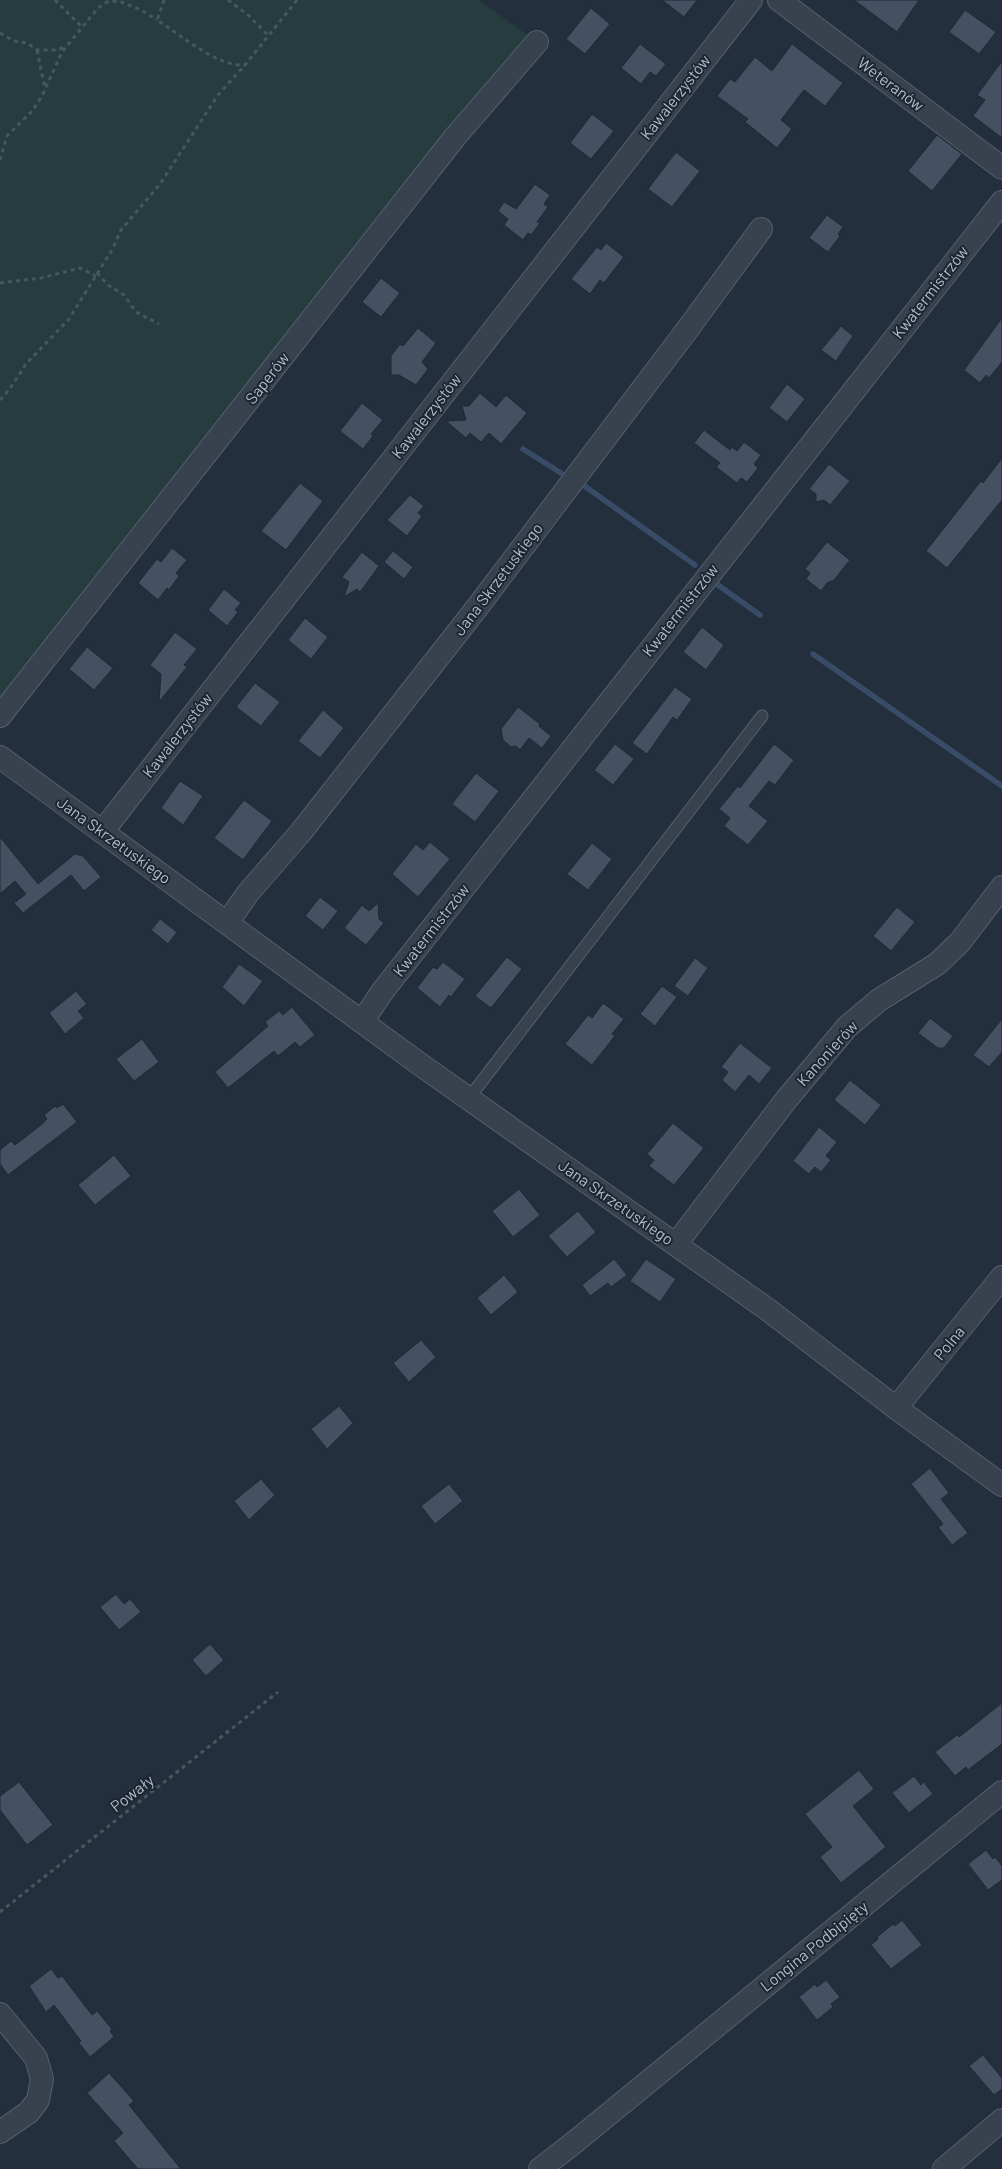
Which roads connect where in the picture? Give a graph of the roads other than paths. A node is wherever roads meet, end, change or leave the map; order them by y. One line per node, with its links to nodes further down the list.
1 (750, 0): 10 (street, Kawalerzystów)
2 (779, 0): 4 (street, Weteranów)
3 (537, 42): 7 (street, Saperów)
4 (1002, 168)
5 (1002, 202): 13 (street, Kwatermistrzów)
6 (761, 229): 12 (street, Jana Skrzetuskiego)
7 (0, 716)
8 (762, 716): 14 (lane)
9 (0, 758): 10 (street, Jana Skrzetuskiego)
10 (102, 832): 12 (street, Jana Skrzetuskiego)
11 (1002, 887): 15 (street, Kanonierów)
12 (227, 922): 13 (street, Jana Skrzetuskiego)
13 (362, 1022): 14 (street, Jana Skrzetuskiego)
14 (469, 1098): 15 (street, Jana Skrzetuskiego)
15 (676, 1244): 17 (street, Jana Skrzetuskiego)
16 (1002, 1277): 17 (street, Polna)
17 (896, 1408): 18 (street, Jana Skrzetuskiego)
18 (1002, 1485)
19 (1002, 1792): 23 (street, Longina Podbipięty)
20 (0, 2014): 22 (street)
21 (1002, 2120): 24 (street)
22 (0, 2132)
23 (540, 2169)
24 (944, 2169)

